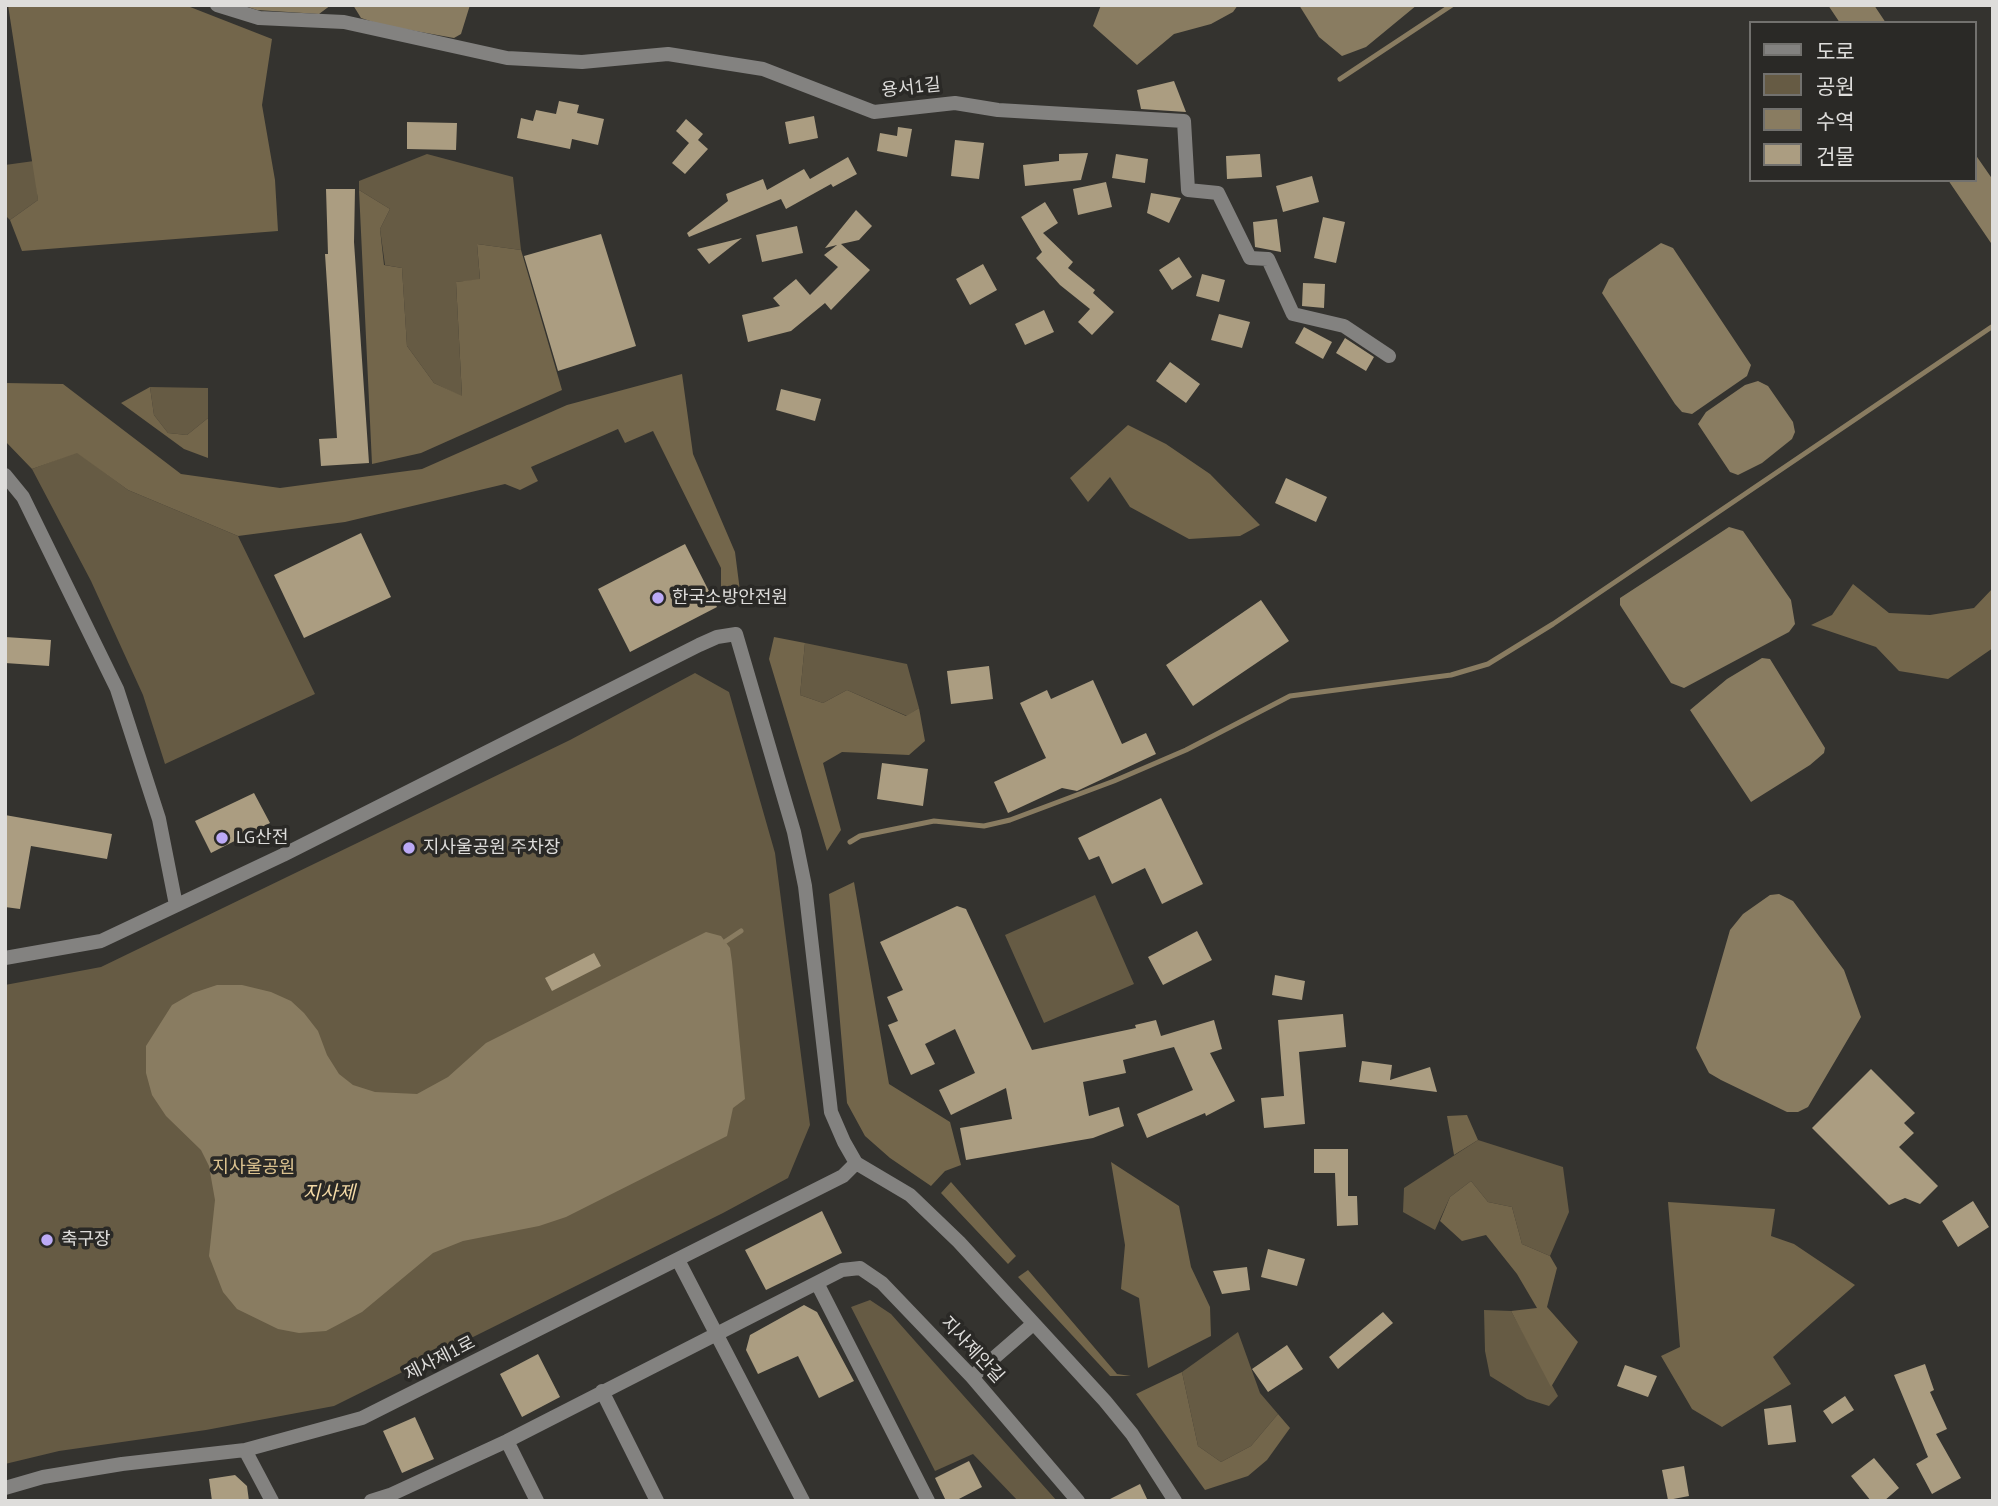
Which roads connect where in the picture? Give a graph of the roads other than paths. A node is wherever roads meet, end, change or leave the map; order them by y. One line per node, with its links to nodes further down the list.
1 (217, 5): 2 (street, 용서1길)
2 (1390, 356)
3 (5, 475): 4 (street)
4 (176, 905): 5 (street); 6 (street)
5 (5, 958)
6 (856, 1163): 7 (street, 제사제1로); 9 (street)
7 (678, 1260): 10 (street); 14 (street, 제사제1로)
8 (817, 1283): 10 (street, 지사제안길); 11 (street, 지사제안길); 22 (street)
9 (1033, 1324): 11 (street); 24 (street)
10 (717, 1332): 12 (street, 지사제안길); 21 (street)
11 (972, 1377): 23 (street, 지사제안길)
12 (602, 1391): 13 (street, 지사제안길); 20 (street)
13 (507, 1441): 16 (street, 지사제안길); 19 (street)
14 (245, 1450): 15 (street, 제사제1로); 17 (street)
15 (5, 1488)
16 (391, 1498): 18 (street, 지사제안길)
17 (272, 1501)
18 (371, 1501)
19 (537, 1501)
20 (657, 1501)
21 (803, 1501)
22 (928, 1501)
23 (1078, 1501)
24 (1175, 1501)

